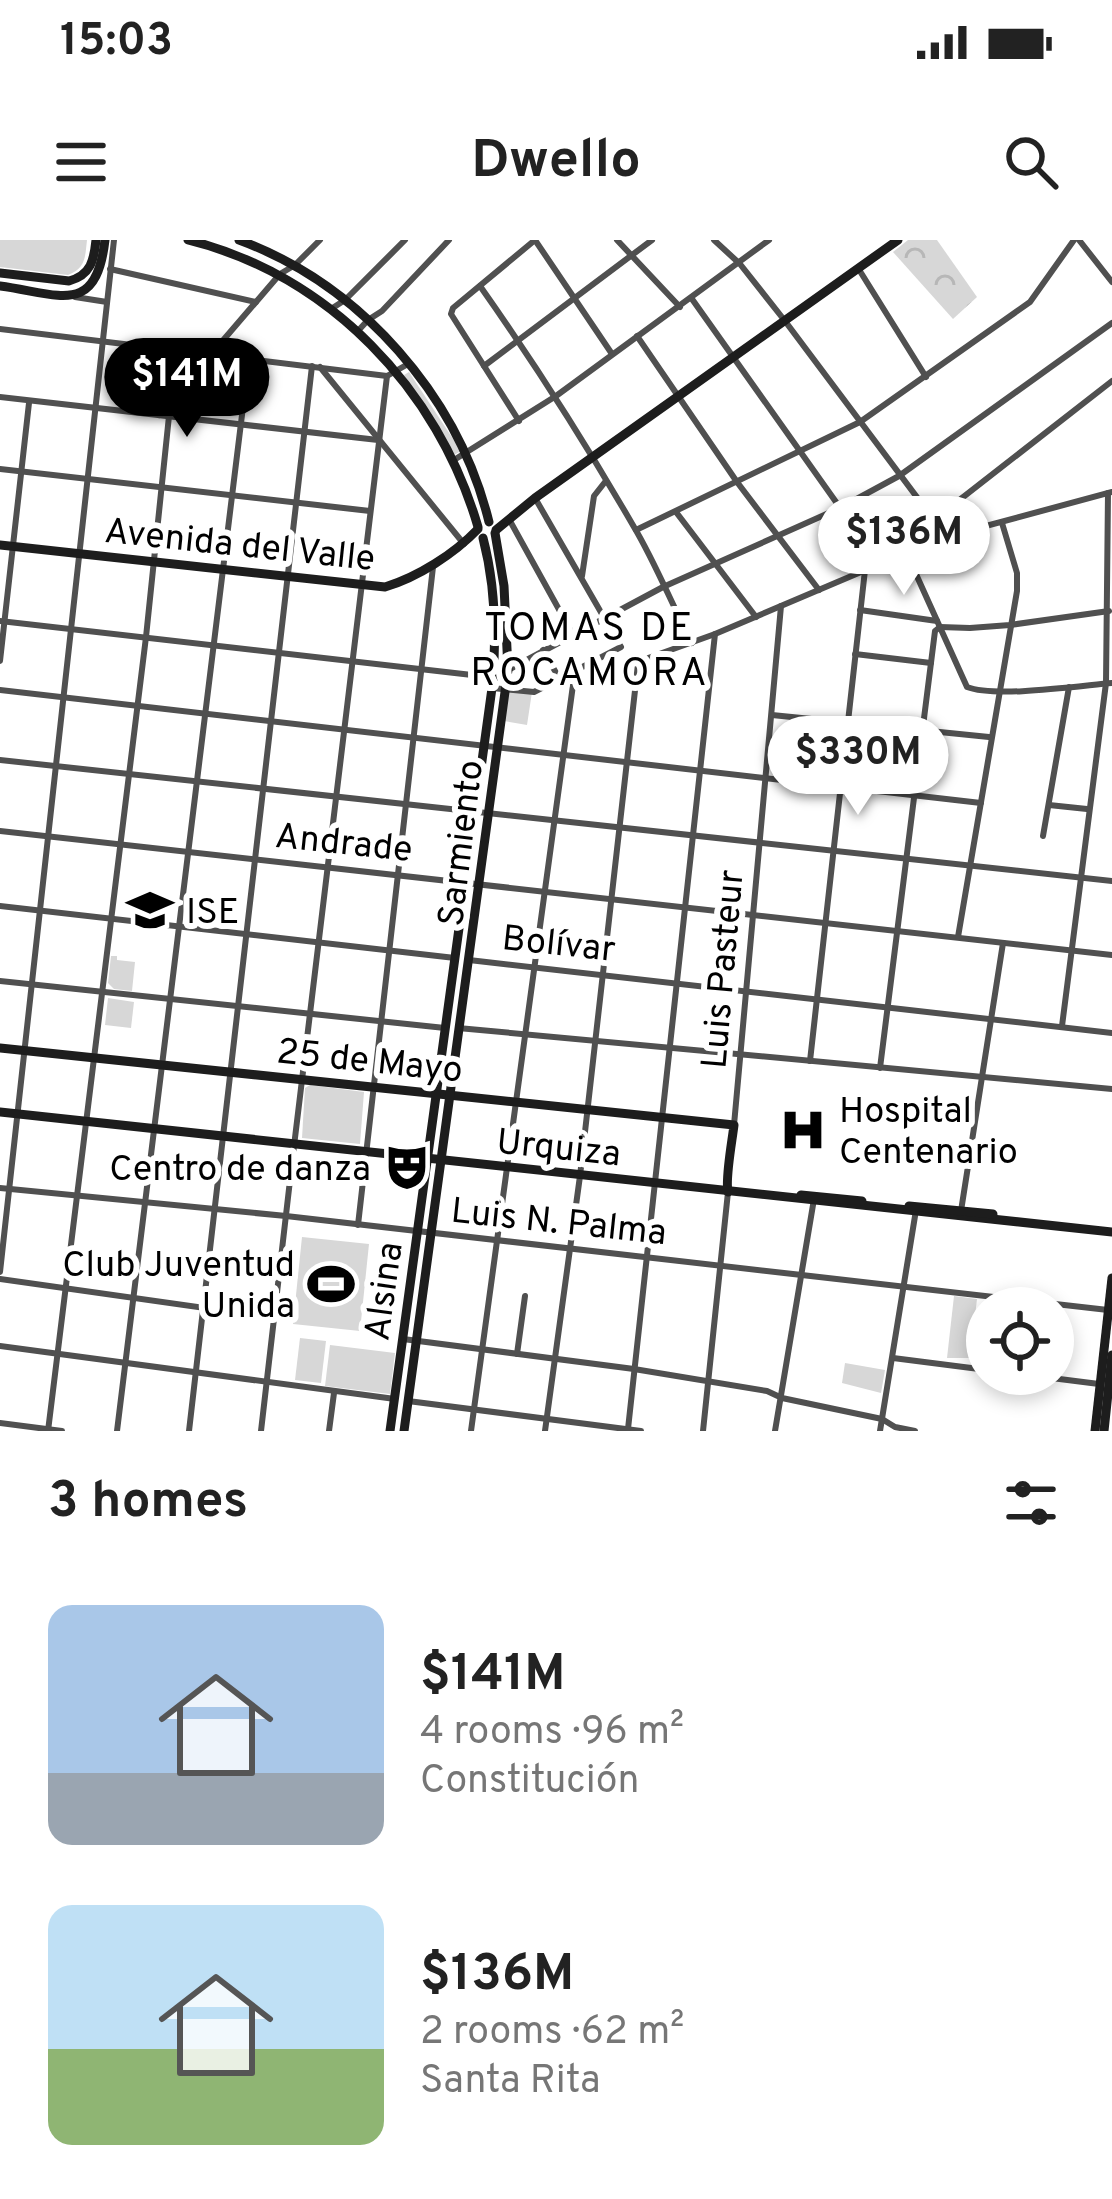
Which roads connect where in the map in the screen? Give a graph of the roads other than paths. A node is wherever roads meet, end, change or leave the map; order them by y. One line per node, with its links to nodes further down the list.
1 (100, 240): 22 (main road); 26 (main road)
2 (114, 240): 19 (street)
3 (188, 240): 21 (main road, Sarmiento)
4 (239, 240): 17 (main road, Sarmiento)
5 (320, 240): 17 (street)
6 (405, 240): 29 (street)
7 (449, 240): 34 (street)
8 (535, 240): 25 (street); 27 (street)
9 (617, 240): 15 (street)
10 (652, 240): 15 (street)
11 (714, 240): 16 (street)
12 (769, 240): 16 (street)
13 (898, 240): 18 (main road)
14 (1076, 240): 23 (street); 50 (street)
15 (632, 255): 27 (street); 32 (street)
16 (740, 264): 28 (street); 35 (street)
17 (295, 265): 21 (street); 29 (main road, Sarmiento)
18 (859, 268): 35 (main road); 50 (street)
19 (110, 269): 30 (street); 31 (street)
20 (0, 273): 22 (main road)
21 (280, 274): 31 (street); 33 (main road, Sarmiento)
22 (69, 281): 26 (street)
23 (1112, 282)
24 (0, 286): 26 (main road)
25 (480, 286): 40 (street); 48 (street)
26 (70, 296): 30 (street)
27 (574, 298): 40 (street); 43 (street)
28 (692, 298): 32 (street); 45 (street)
29 (345, 300): 33 (street); 34 (main road, Sarmiento)
30 (107, 302): 41 (street)
31 (256, 302): 42 (street)
32 (680, 307): 39 (street)
33 (331, 309): 38 (main road, Sarmiento)
34 (368, 320): 38 (street); 46 (main road, Sarmiento)
35 (785, 321): 45 (main road); 61 (street)
36 (1112, 322): 71 (street)
37 (0, 329): 41 (street)
38 (357, 332): 49 (main road, Sarmiento)
39 (637, 337): 43 (street); 53 (street)
40 (518, 340): 48 (street); 52 (street)
41 (103, 341): 42 (street); 57 (street)
42 (211, 352): 44 (street); 56 (street)
43 (612, 354): 52 (street)
44 (249, 358): 47 (street); 62 (street)
45 (734, 358): 53 (main road); 65 (street)
46 (408, 364): 49 (street); 66 (main road, Sarmiento)
47 (316, 366): 49 (street); 63 (street); 64 (street)
48 (484, 366): 60 (street)
49 (392, 374): 64 (street); 67 (main road, Sarmiento)
50 (926, 377): 61 (street)
51 (1112, 381): 84 (street)
52 (556, 396): 60 (street); 68 (street)
53 (678, 396): 68 (main road); 74 (street)
54 (0, 397): 55 (street)
55 (29, 401): 57 (street); 70 (street)
56 (166, 404): 58 (street); 59 (street)
57 (95, 408): 58 (street); 72 (street)
58 (158, 416): 59 (street)
59 (169, 416): 62 (street); 75 (street)
60 (519, 421): 66 (street)
61 (860, 422): 65 (street); 71 (street)
62 (241, 425): 63 (street); 77 (street)
63 (304, 432): 64 (street); 79 (street)
64 (379, 440): 81 (street); 91 (street)
65 (800, 453): 74 (street); 80 (street)
66 (467, 454): 67 (street); 86 (main road, Sarmiento)
67 (454, 460): 88 (main road, Sarmiento)
68 (591, 460): 73 (street); 78 (main road)
69 (0, 469): 70 (street)
70 (21, 471): 72 (street); 92 (street)
71 (899, 476): 80 (street); 84 (street)
72 (87, 478): 75 (street); 94 (street)
73 (605, 482): 87 (street); 102 (street)
74 (737, 482): 82 (street); 89 (street)
75 (161, 487): 77 (street); 95 (street)
76 (1110, 492): 85 (street); 108 (street)
77 (234, 495): 79 (street); 99 (street)
78 (535, 498): 83 (main road); 102 (street)
79 (296, 502): 81 (street); 101 (street)
80 (840, 508): 89 (street); 98 (street)
81 (370, 511): 103 (street)
82 (676, 512): 87 (street); 96 (street)
83 (508, 518): 86 (main road); 115 (street)
84 (934, 520): 90 (street)
85 (1002, 523): 90 (street); 113 (street)
86 (493, 527): 88 (main road); 130 (main road, Sarmiento)
87 (636, 530): 104 (street)
88 (480, 533): 91 (main road, Avenida del Valle); 129 (main road, Sarmiento)
89 (777, 536): 96 (street); 105 (street)
90 (941, 538): 93 (street)
91 (464, 544): 97 (main road, Avenida del Valle)
92 (6, 545): 94 (main road, Avenida del Valle); 111 (street)
93 (906, 552): 98 (street); 112 (street)
94 (79, 553): 95 (main road, Avenida del Valle); 114 (street)
95 (153, 561): 99 (main road, Avenida del Valle); 117 (street)
96 (715, 562): 104 (street); 110 (street)
97 (434, 563): 103 (main road, Avenida del Valle); 127 (street)
98 (880, 564): 100 (street)
99 (224, 569): 101 (main road, Avenida del Valle); 119 (street)
100 (865, 570): 105 (street); 107 (street)
101 (287, 576): 103 (main road, Avenida del Valle); 121 (street)
102 (581, 580): 109 (street)
103 (360, 585): 123 (street)
104 (663, 586): 109 (street); 118 (street)
105 (819, 590): 106 (street)
106 (781, 606): 110 (street); 139 (street, Luis Pasteur)
107 (860, 610): 112 (street); 122 (street)
108 (1110, 611): 113 (street); 131 (street)
109 (604, 616): 115 (street); 128 (street)
110 (756, 617): 116 (street)
111 (2, 621): 114 (street); 124 (street)
112 (938, 624): 113 (street); 125 (street); 135 (street)
113 (1010, 625): 135 (street)
114 (70, 629): 117 (street); 136 (street)
115 (572, 633): 120 (street)
116 (716, 634): 118 (street); 154 (street)
117 (146, 638): 119 (street); 137 (street)
118 (692, 643): 126 (street)
119 (215, 645): 121 (street); 138 (street)
120 (543, 650): 128 (street); 130 (street)
121 (278, 652): 123 (street); 140 (street)
122 (855, 654): 125 (street); 141 (street)
123 (351, 660): 127 (street); 143 (street)
124 (0, 662)
125 (931, 663): 142 (street)
126 (638, 664): 132 (street); 152 (street)
127 (421, 668): 129 (street); 144 (street)
128 (564, 677): 130 (street); 132 (street)
129 (493, 678): 130 (street); 130 (street); 148 (main road, Sarmiento)
130 (507, 680): 149 (main road, Sarmiento)
131 (1109, 683): 133 (street); 146 (street)
132 (573, 686): 150 (street)
133 (1069, 687): 135 (street); 164 (street)
134 (0, 690): 136 (street)
135 (998, 691): 145 (street)
136 (63, 697): 137 (street); 153 (street)
137 (137, 706): 138 (street); 155 (street)
138 (206, 714): 140 (street); 157 (street)
139 (772, 715): 141 (street); 156 (street, Luis Pasteur)
140 (270, 721): 143 (street); 158 (street)
141 (848, 721): 142 (street); 159 (street)
142 (922, 730): 145 (street); 161 (street)
143 (344, 731): 144 (street); 160 (street)
144 (413, 737): 148 (street); 162 (street)
145 (990, 737): 163 (street)
146 (1100, 744): 147 (street); 166 (street)
147 (1112, 746)
148 (485, 747): 149 (street); 165 (main road, Sarmiento)
149 (498, 748): 150 (street); 167 (main road, Sarmiento)
150 (562, 756): 152 (street); 168 (street)
151 (0, 760): 153 (street)
152 (627, 764): 154 (street); 169 (street)
153 (55, 766): 155 (street); 172 (street)
154 (700, 772): 156 (street); 171 (street)
155 (129, 773): 157 (street); 175 (street)
156 (766, 780): 159 (street); 174 (street, Luis Pasteur)
157 (197, 781): 158 (street); 177 (street)
158 (263, 788): 160 (street); 178 (street)
159 (840, 789): 161 (street); 176 (street)
160 (337, 796): 162 (street); 181 (street)
161 (914, 796): 163 (street); 179 (street)
162 (406, 802): 165 (street); 182 (street)
163 (981, 803): 180 (street)
164 (1049, 805): 166 (street); 173 (street)
165 (476, 809): 167 (street); 185 (main road, Sarmiento)
166 (1088, 809): 183 (street)
167 (490, 811): 168 (street); 186 (main road, Sarmiento)
168 (554, 818): 169 (street); 187 (street)
169 (620, 826): 171 (street); 188 (street)
170 (0, 831): 172 (street, Andrade)
171 (693, 834): 174 (street); 190 (street)
172 (47, 836): 175 (street, Andrade); 191 (street)
173 (1043, 836)
174 (760, 841): 176 (street); 192 (street, Luis Pasteur)
175 (120, 844): 177 (street, Andrade); 193 (street)
176 (833, 850): 179 (street); 194 (street)
177 (188, 851): 178 (street, Andrade); 195 (street)
178 (254, 858): 181 (street, Andrade); 197 (street)
179 (906, 858): 180 (street); 196 (street)
180 (970, 865): 183 (street); 198 (street)
181 (328, 866): 182 (street, Andrade); 199 (street)
182 (397, 873): 185 (street, Andrade); 201 (street)
183 (1080, 877): 184 (street); 202 (street)
184 (1112, 880)
185 (466, 881): 186 (street, Andrade); 204 (main road, Sarmiento)
186 (481, 883): 187 (street, Andrade); 205 (main road, Sarmiento)
187 (544, 891): 188 (street, Andrade); 206 (street)
188 (612, 898): 190 (street, Andrade); 207 (street)
189 (0, 906): 191 (street, Bolívar)
190 (685, 906): 192 (street, Andrade); 209 (street)
191 (39, 910): 193 (street, Bolívar); 210 (street)
192 (753, 914): 194 (street, Andrade); 212 (street, Luis Pasteur)
193 (111, 918): 195 (street, Bolívar); 211 (street)
194 (825, 922): 196 (street, Andrade); 214 (street)
195 (179, 926): 197 (street, Bolívar); 213 (street)
196 (897, 930): 198 (street, Andrade); 216 (street)
197 (246, 934): 199 (street, Bolívar); 215 (street)
198 (958, 937): 200 (street, Andrade)
199 (319, 942): 201 (street, Bolívar); 217 (street)
200 (1003, 943): 202 (street, Andrade); 218 (street)
201 (389, 950): 204 (street, Bolívar); 219 (street)
202 (1072, 950): 203 (street, Andrade); 222 (street)
203 (1112, 955)
204 (457, 958): 205 (street, Bolívar); 220 (main road, Sarmiento)
205 (470, 960): 206 (street, Bolívar); 221 (main road, Sarmiento)
206 (535, 967): 207 (street, Bolívar); 224 (street)
207 (603, 974): 209 (street, Bolívar); 225 (street)
208 (0, 981): 210 (street)
209 (676, 982): 212 (street, Bolívar); 227 (street)
210 (31, 984): 211 (street); 228 (street)
211 (102, 991): 213 (street); 230 (street)
212 (746, 991): 214 (street, Bolívar); 229 (street, Luis Pasteur)
213 (170, 998): 215 (street); 232 (street)
214 (817, 999): 216 (street, Bolívar); 231 (street)
215 (238, 1005): 217 (street); 234 (street)
216 (887, 1007): 218 (street, Bolívar); 233 (street)
217 (310, 1013): 219 (street); 236 (street)
218 (991, 1019): 222 (street, Bolívar); 235 (street)
219 (381, 1020): 220 (street); 237 (street)
220 (446, 1028): 221 (street); 239 (main road, Sarmiento)
221 (461, 1028): 224 (street); 240 (main road, Sarmiento)
222 (1062, 1028): 223 (street, Bolívar)
223 (1112, 1033)
224 (527, 1035): 225 (street); 241 (street)
225 (597, 1042): 227 (street); 242 (street)
226 (0, 1048): 228 (main road, 25 de Mayo)
227 (669, 1048): 229 (street); 245 (street)
228 (24, 1050): 230 (main road, 25 de Mayo); 244 (street)
229 (739, 1055): 231 (street); 247 (street, Luis Pasteur)
230 (94, 1058): 232 (main road, 25 de Mayo); 246 (street)
231 (810, 1061): 233 (street)
232 (161, 1065): 234 (main road, 25 de Mayo); 248 (street)
233 (880, 1068): 235 (street)
234 (231, 1071): 236 (main road, 25 de Mayo); 249 (street)
235 (982, 1077): 238 (street); 265 (street)
236 (302, 1079): 237 (main road, 25 de Mayo); 250 (street)
237 (373, 1087): 239 (main road, 25 de Mayo); 251 (street)
238 (1112, 1089)
239 (437, 1093): 240 (main road, 25 de Mayo); 252 (main road, Sarmiento)
240 (452, 1094): 241 (main road, 25 de Mayo); 253 (main road, Sarmiento)
241 (518, 1101): 242 (main road, 25 de Mayo); 254 (street)
242 (588, 1110): 245 (main road, 25 de Mayo); 256 (street)
243 (0, 1112): 244 (main road, Urquiza)
244 (16, 1114): 246 (main road, Urquiza); 258 (street)
245 (661, 1118): 247 (main road, 25 de Mayo); 257 (street)
246 (86, 1121): 248 (main road, Urquiza); 260 (street)
247 (734, 1125): 255 (main road, Luis Pasteur)
248 (152, 1129): 249 (main road, Urquiza); 262 (street)
249 (223, 1137): 250 (main road, Urquiza); 263 (street)
250 (295, 1143): 251 (main road, Urquiza); 266 (street)
251 (367, 1151): 252 (main road, Urquiza); 267 (street)
252 (428, 1158): 253 (main road, Urquiza); 269 (main road, Alsina)
253 (442, 1160): 254 (main road, Urquiza); 270 (main road, Alsina)
254 (508, 1168): 256 (main road, Urquiza); 271 (street)
255 (730, 1170): 259 (main road, Luis Pasteur); 261 (main road, Urquiza)
256 (580, 1176): 257 (main road, Urquiza); 272 (street)
257 (653, 1184): 259 (main road, Urquiza); 273 (street)
258 (4, 1188): 260 (street, Luis N. Palma); 276 (street)
259 (728, 1192): 261 (main road, Urquiza); 274 (street)
260 (76, 1196): 262 (street, Luis N. Palma); 279 (street)
261 (814, 1199): 264 (main road, Urquiza); 275 (street)
262 (144, 1203): 263 (street, Luis N. Palma); 281 (street)
263 (214, 1210): 266 (street, Luis N. Palma); 282 (street)
264 (916, 1210): 265 (main road, Urquiza); 268 (main road, Urquiza); 278 (street)
265 (961, 1211): 268 (main road, Urquiza)
266 (286, 1216): 267 (street, Luis N. Palma); 284 (street)
267 (358, 1225): 269 (street, Luis N. Palma)
268 (1112, 1230)
269 (418, 1231): 270 (street, Luis N. Palma); 285 (main road, Alsina)
270 (432, 1233): 271 (street, Luis N. Palma); 286 (main road, Alsina)
271 (499, 1241): 272 (street, Luis N. Palma); 288 (street)
272 (570, 1249): 273 (street, Luis N. Palma); 293 (street)
273 (645, 1257): 274 (street, Luis N. Palma); 296 (street)
274 (721, 1265): 275 (street, Luis N. Palma); 300 (street)
275 (802, 1274): 278 (street, Luis N. Palma); 303 (street)
276 (0, 1276): 279 (street)
277 (1112, 1278): 283 (main road)
278 (904, 1285): 283 (street, Luis N. Palma); 292 (street)
279 (65, 1289): 281 (street); 289 (street)
280 (525, 1296): 290 (street)
281 (133, 1298): 282 (street); 294 (street)
282 (203, 1308): 284 (street); 297 (street)
283 (1110, 1310): 301 (main road)
284 (275, 1318): 299 (street)
285 (403, 1339): 286 (street); 304 (main road, Alsina)
286 (416, 1340): 288 (street); 305 (main road, Alsina)
287 (0, 1346): 289 (street)
288 (484, 1348): 290 (street); 306 (street)
289 (57, 1354): 294 (street); 310 (street)
290 (517, 1354): 293 (street)
291 (1112, 1355): 301 (main road)
292 (893, 1358): 295 (street); 308 (street)
293 (555, 1359): 296 (street); 307 (street)
294 (125, 1363): 297 (street); 313 (street)
295 (966, 1367)
296 (634, 1370): 300 (street); 311 (street)
297 (196, 1372): 299 (street); 314 (street)
298 (1074, 1381): 301 (street)
299 (267, 1382): 302 (street); 315 (street)
300 (708, 1382): 303 (street); 322 (street)
301 (1104, 1385): 326 (main road)
302 (334, 1391): 304 (street); 316 (street)
303 (782, 1398): 308 (street); 323 (street)
304 (394, 1399): 305 (street); 317 (main road, Alsina)
305 (408, 1401): 306 (street); 318 (main road, Alsina)
306 (473, 1409): 307 (street); 319 (street)
307 (547, 1419): 311 (street); 320 (street)
308 (882, 1419): 324 (street); 325 (street)
309 (0, 1423): 310 (street)
310 (48, 1430): 312 (street)
311 (628, 1430): 321 (street)
312 (62, 1431)
313 (117, 1431)
314 (189, 1431)
315 (262, 1431)
316 (329, 1431)
317 (390, 1431)
318 (404, 1431)
319 (471, 1431)
320 (545, 1431)
321 (641, 1431)
322 (703, 1431)
323 (775, 1431)
324 (880, 1431)
325 (915, 1431)
326 (1099, 1431)

